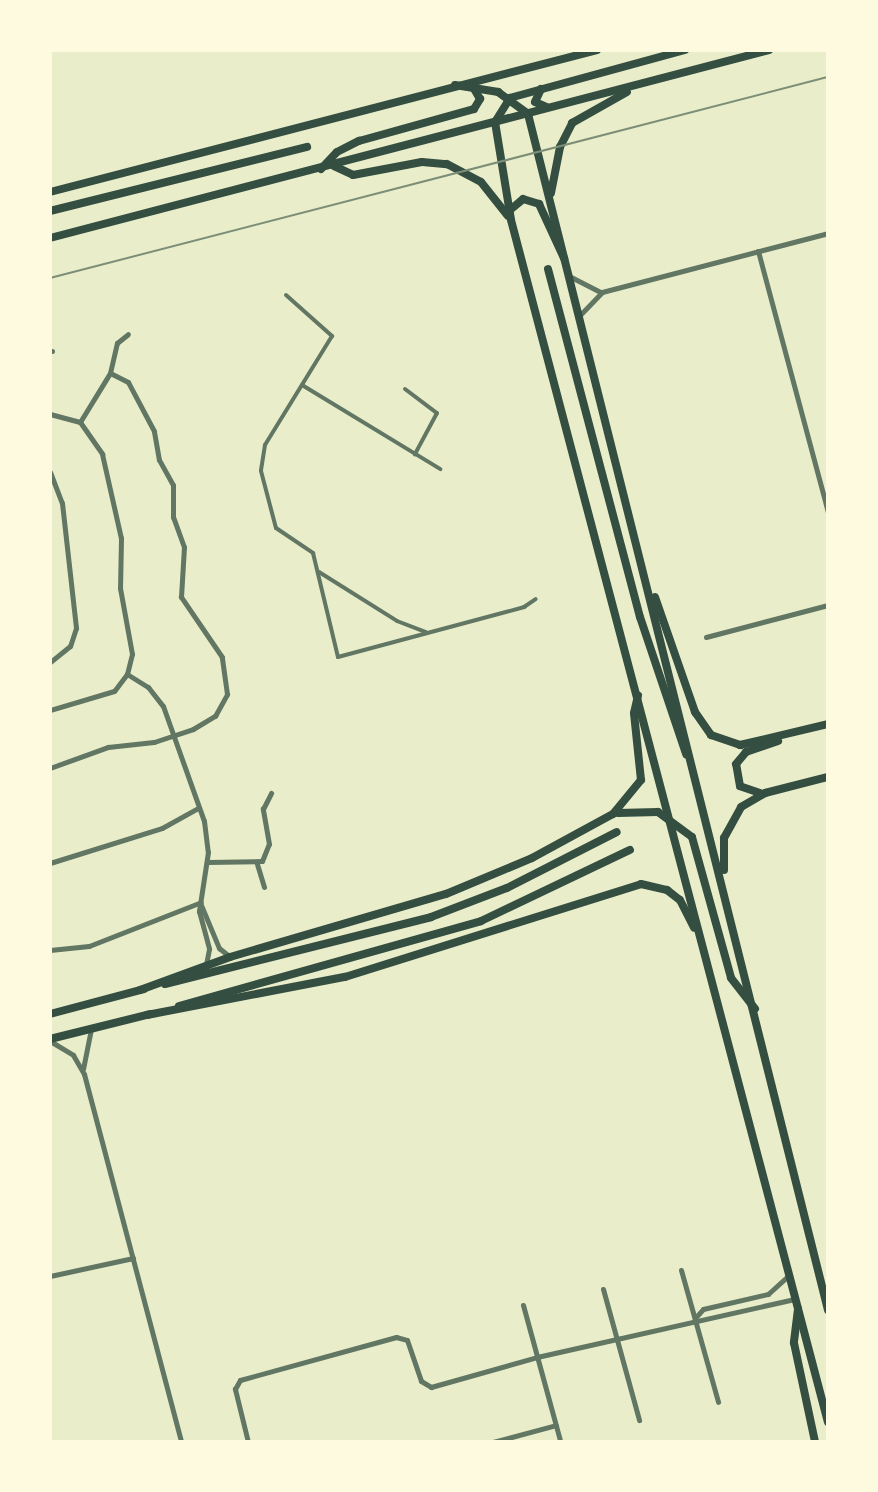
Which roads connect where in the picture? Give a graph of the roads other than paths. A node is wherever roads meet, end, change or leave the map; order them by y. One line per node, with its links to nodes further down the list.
1 (597, 50): 5 (main road)
2 (685, 50): 7 (main road)
3 (769, 50): 4 (main road)
4 (645, 83): 9 (main road); 16 (main road)
5 (455, 85): 6 (main road); 15 (main road)
6 (471, 85): 8 (main road); 14 (main road)
7 (549, 86): 8 (main road); 9 (main road)
8 (510, 98): 10 (main road); 11 (main road)
9 (554, 108): 10 (main road)
10 (528, 114): 11 (main road); 16 (main road)
11 (495, 122): 13 (main road); 18 (main road)
12 (307, 147): 17 (main road)
13 (334, 166): 14 (main road); 18 (main road)
14 (321, 170): 20 (main road)
15 (50, 192)
16 (551, 193): 22 (main road)
17 (50, 211)
18 (510, 215): 22 (main road); 46 (main road)
19 (828, 233): 21 (street)
20 (50, 238)
21 (758, 251): 25 (street); 37 (street)
22 (565, 259): 24 (main road)
23 (548, 269): 51 (main road)
24 (568, 274): 25 (street); 27 (main road)
25 (602, 292): 27 (street)
26 (286, 295): 30 (street)
27 (578, 318): 39 (main road)
28 (128, 334): 29 (street)
29 (110, 373): 33 (street); 50 (street)
30 (302, 385): 34 (street); 38 (street)
31 (405, 389): 34 (street)
32 (50, 414): 33 (street)
33 (80, 422): 45 (street)
34 (415, 454): 35 (street)
35 (440, 469)
36 (50, 472): 44 (street)
37 (828, 513)
38 (317, 571): 42 (street); 42 (street)
39 (648, 584): 49 (main road); 51 (main road)
40 (536, 599): 42 (street)
41 (828, 605): 43 (street)
42 (429, 633)
43 (706, 637)
44 (50, 662)
45 (127, 674): 47 (street); 50 (street)
46 (639, 694): 57 (main road); 58 (main road)
47 (50, 710)
48 (828, 724): 49 (main road)
49 (788, 734): 55 (main road)
50 (176, 735): 52 (street); 56 (street)
51 (691, 761): 65 (main road)
52 (50, 768)
53 (828, 777): 55 (main road)
54 (271, 793): 63 (street)
55 (765, 793): 65 (main road)
56 (198, 808): 61 (street); 62 (street)
57 (613, 814): 58 (main road); 69 (main road)
58 (672, 819): 67 (main road); 72 (main road)
59 (617, 832): 71 (main road)
60 (630, 850): 74 (main road)
61 (207, 862): 63 (street); 66 (street)
62 (50, 863)
63 (257, 864): 64 (street)
64 (264, 887)
65 (725, 891): 72 (main road)
66 (201, 903): 68 (street); 69 (street); 70 (street)
67 (702, 944): 74 (main road); 80 (main road)
68 (50, 950)
69 (230, 957): 70 (main road)
70 (206, 966): 71 (main road)
71 (140, 990): 73 (main road)
72 (755, 1010): 84 (main road)
73 (50, 1014)
74 (147, 1015): 75 (main road)
75 (91, 1029): 76 (main road); 77 (street)
76 (50, 1040): 77 (street)
77 (84, 1074): 78 (street)
78 (133, 1258): 81 (street); 97 (street)
79 (681, 1270): 89 (street)
80 (789, 1275): 83 (street); 85 (main road)
81 (50, 1276)
82 (603, 1289): 90 (street)
83 (755, 1299): 87 (street); 89 (street)
84 (827, 1301): 88 (main road)
85 (797, 1304): 87 (street); 94 (main road); 100 (main road)
86 (523, 1305): 91 (street)
87 (758, 1308): 89 (street)
88 (828, 1310)
89 (695, 1319): 90 (street); 92 (street)
90 (617, 1338): 91 (street); 93 (street)
91 (537, 1357): 95 (street); 98 (street)
92 (718, 1402)
93 (639, 1420)
94 (828, 1422)
95 (556, 1425): 96 (street); 99 (street)
96 (560, 1440)
97 (181, 1442)
98 (248, 1442)
99 (493, 1442)
100 (815, 1442)

